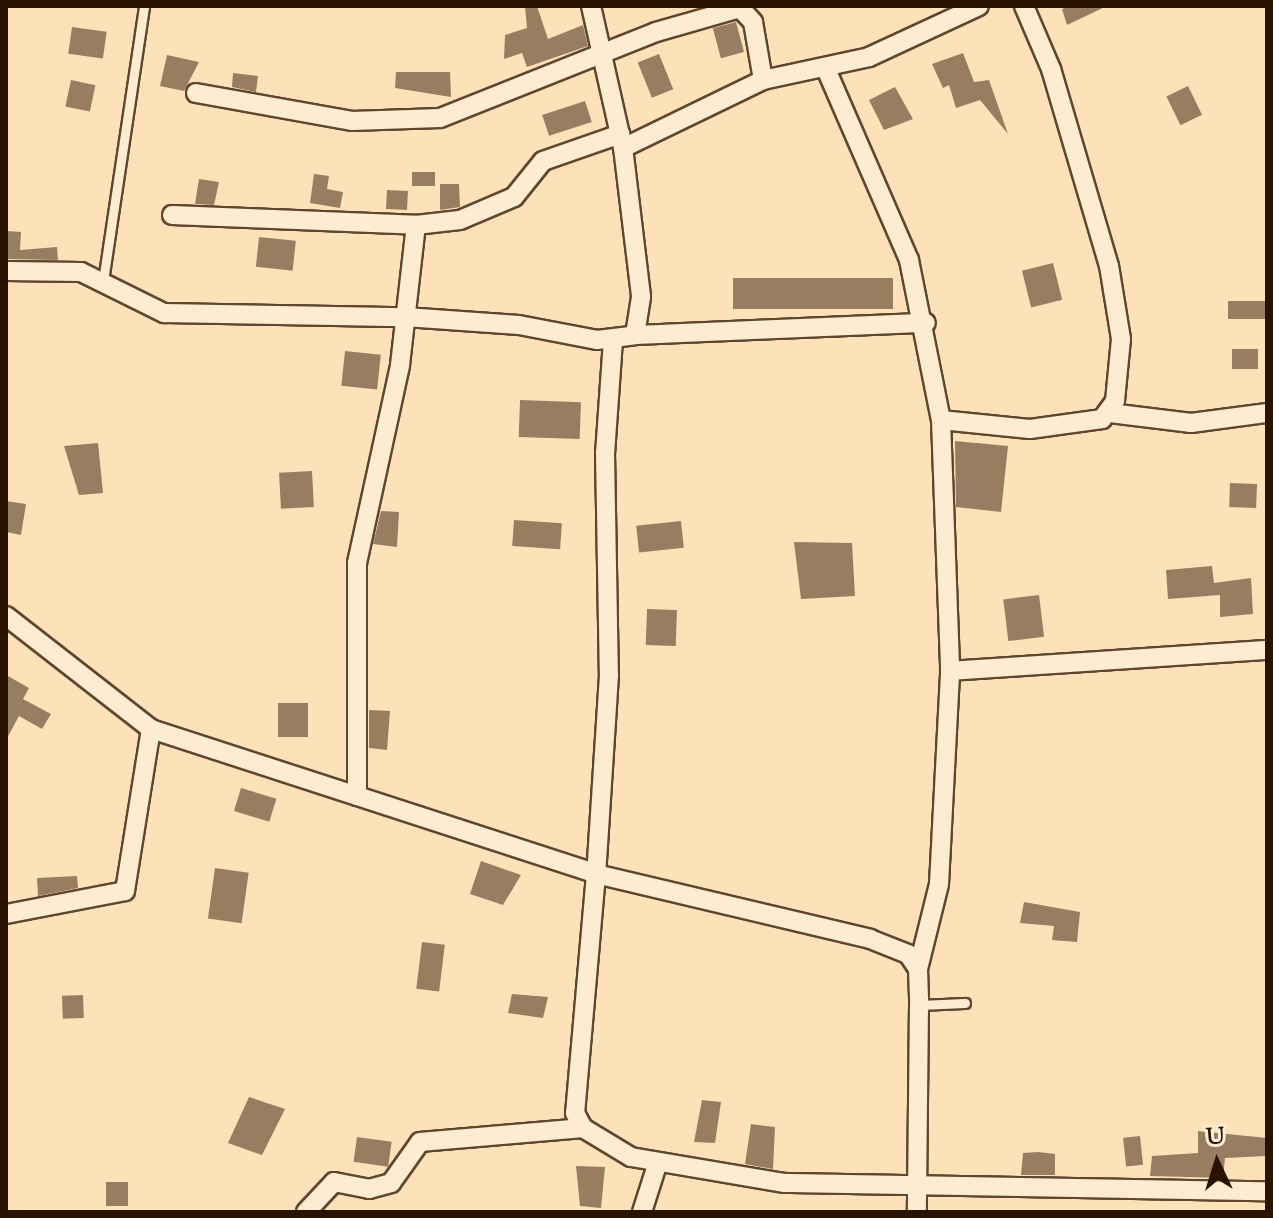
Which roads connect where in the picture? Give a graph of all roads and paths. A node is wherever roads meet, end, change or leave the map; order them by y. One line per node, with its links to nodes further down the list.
1 (144, 6): 13 (lane)
2 (591, 6): 5 (street)
3 (979, 6): 6 (street)
4 (1024, 6): 18 (street)
5 (600, 55): 7 (street); 8 (street); 9 (street)
6 (826, 69): 7 (street); 15 (street)
7 (763, 80): 9 (street)
8 (196, 93)
9 (621, 141): 11 (street); 16 (street)
10 (172, 215): 11 (street)
11 (416, 225): 14 (street)
12 (6, 271): 13 (street)
13 (103, 281): 14 (street)
14 (405, 317): 17 (street); 25 (street)
15 (926, 323): 16 (street); 20 (street)
16 (635, 335): 17 (street)
17 (613, 340): 26 (street)
18 (1110, 413): 19 (street); 20 (street)
19 (1267, 413)
20 (941, 420): 23 (street)
21 (6, 616): 24 (street)
22 (1267, 650): 23 (street)
23 (950, 671): 29 (street)
24 (151, 729): 25 (street); 27 (street)
25 (357, 796): 26 (street)
26 (596, 874): 28 (street); 33 (street)
27 (6, 914)
28 (901, 949): 29 (street); 30 (street)
29 (924, 949): 30 (street)
30 (918, 969): 32 (street)
31 (965, 1003): 32 (lane)
32 (919, 1005): 35 (street)
33 (583, 1128): 34 (street); 38 (street)
34 (658, 1162): 35 (street); 39 (street)
35 (917, 1187): 37 (street); 40 (street)
36 (1267, 1191): 37 (street)
37 (1152, 1192): 41 (street)
38 (306, 1212)
39 (642, 1212)
40 (917, 1212)
41 (1151, 1212)

